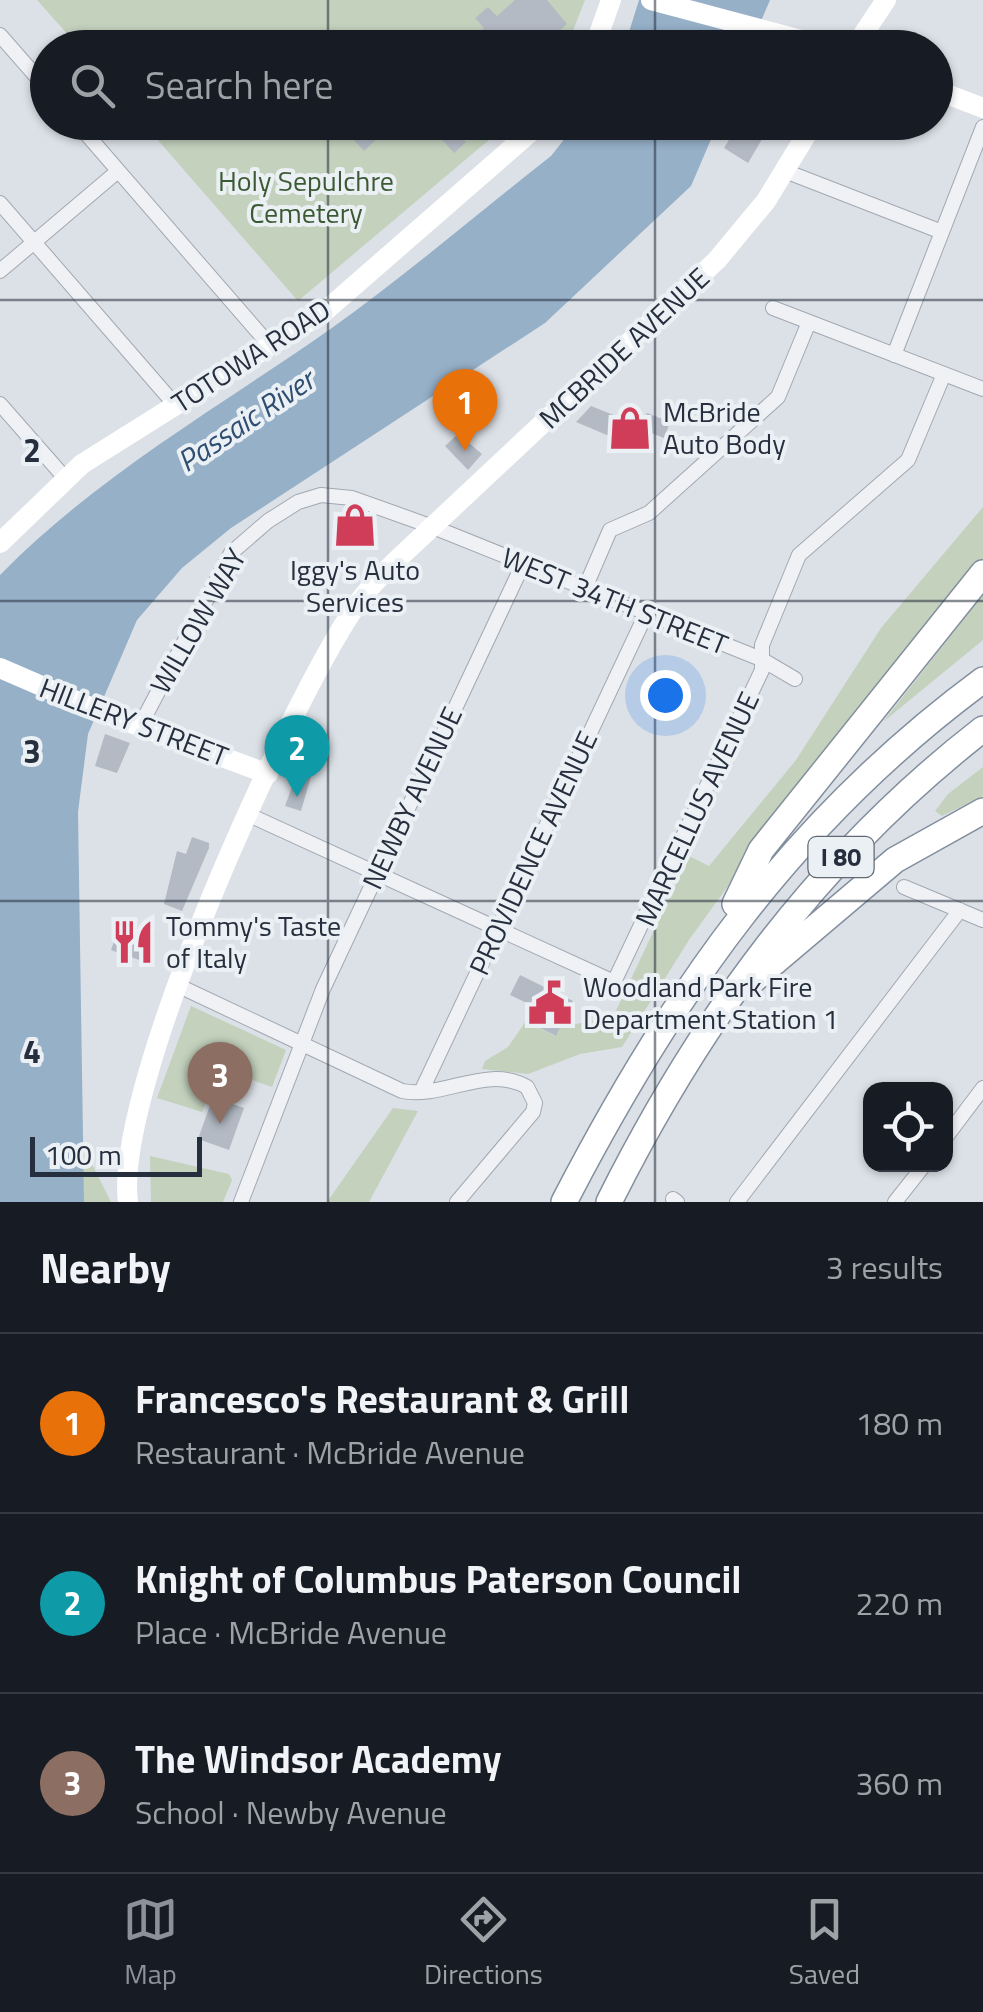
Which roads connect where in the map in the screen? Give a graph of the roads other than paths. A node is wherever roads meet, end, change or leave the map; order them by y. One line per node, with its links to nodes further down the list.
1 (611, 0): 4 (main road)
2 (651, 0): 5 (main road)
3 (886, 0): 6 (main road)
4 (600, 30)
5 (770, 30)
6 (866, 30)
7 (0, 35): 8 (street)
8 (30, 69)
9 (953, 97): 10 (main road)
10 (983, 108)
11 (983, 127): 18 (street)
12 (91, 140): 15 (street)
13 (521, 140): 23 (main road, TOTOWA ROAD)
14 (804, 140): 16 (main road, MCBRIDE AVENUE)
15 (118, 171): 19 (street); 23 (street)
16 (786, 171): 18 (street); 30 (main road, MCBRIDE AVENUE)
17 (0, 204): 19 (street)
18 (942, 232): 24 (street)
19 (34, 242): 20 (street); 28 (street)
20 (0, 271)
21 (773, 308): 22 (street)
22 (808, 322): 24 (street); 34 (street)
23 (272, 348): 28 (main road, TOTOWA ROAD)
24 (894, 355): 25 (street)
25 (944, 374): 26 (street); 36 (street, MARCELLUS AVENUE)
26 (983, 389)
27 (0, 404): 29 (street)
28 (176, 406): 29 (main road, TOTOWA ROAD)
29 (65, 478): 31 (main road, TOTOWA ROAD)
30 (433, 528): 32 (street, WEST 34TH STREET); 40 (street, WILLOW WAY); 42 (main road, MCBRIDE AVENUE)
31 (0, 543)
32 (522, 564): 34 (street, WEST 34TH STREET); 45 (street, NEWBY AVENUE)
33 (983, 573): 50 (highway)
34 (585, 588): 35 (street, WEST 34TH STREET)
35 (646, 614): 36 (street, WEST 34TH STREET); 49 (street, PROVIDENCE AVENUE)
36 (761, 659): 38 (street, WEST 34TH STREET); 49 (street, MARCELLUS AVENUE)
37 (0, 668): 40 (main road, HILLERY STREET)
38 (795, 678)
39 (983, 680): 50 (highway, I 80)
40 (140, 726): 42 (main road, HILLERY STREET)
41 (983, 730): 52 (highway, I 80)
42 (268, 774): 44 (main road, MCBRIDE AVENUE)
43 (983, 812): 52 (highway)
44 (250, 816): 45 (street); 51 (main road, MCBRIDE AVENUE)
45 (376, 875): 49 (street); 53 (street, NEWBY AVENUE)
46 (904, 886): 47 (street)
47 (960, 910): 48 (street); 63 (street)
48 (983, 920)
49 (496, 931): 55 (street, PROVIDENCE AVENUE)
50 (716, 946): 61 (highway, I 80)
51 (179, 986): 53 (street); 58 (main road, MCBRIDE AVENUE)
52 (722, 1007): 62 (highway, I 80)
53 (304, 1044): 55 (street); 59 (street, NEWBY AVENUE)
54 (983, 1088): 56 (street)
55 (421, 1092): 60 (street)
56 (953, 1129)
57 (919, 1172): 64 (street)
58 (128, 1202)
59 (240, 1202)
60 (457, 1202)
61 (564, 1202)
62 (609, 1202)
63 (736, 1202)
64 (895, 1202)

